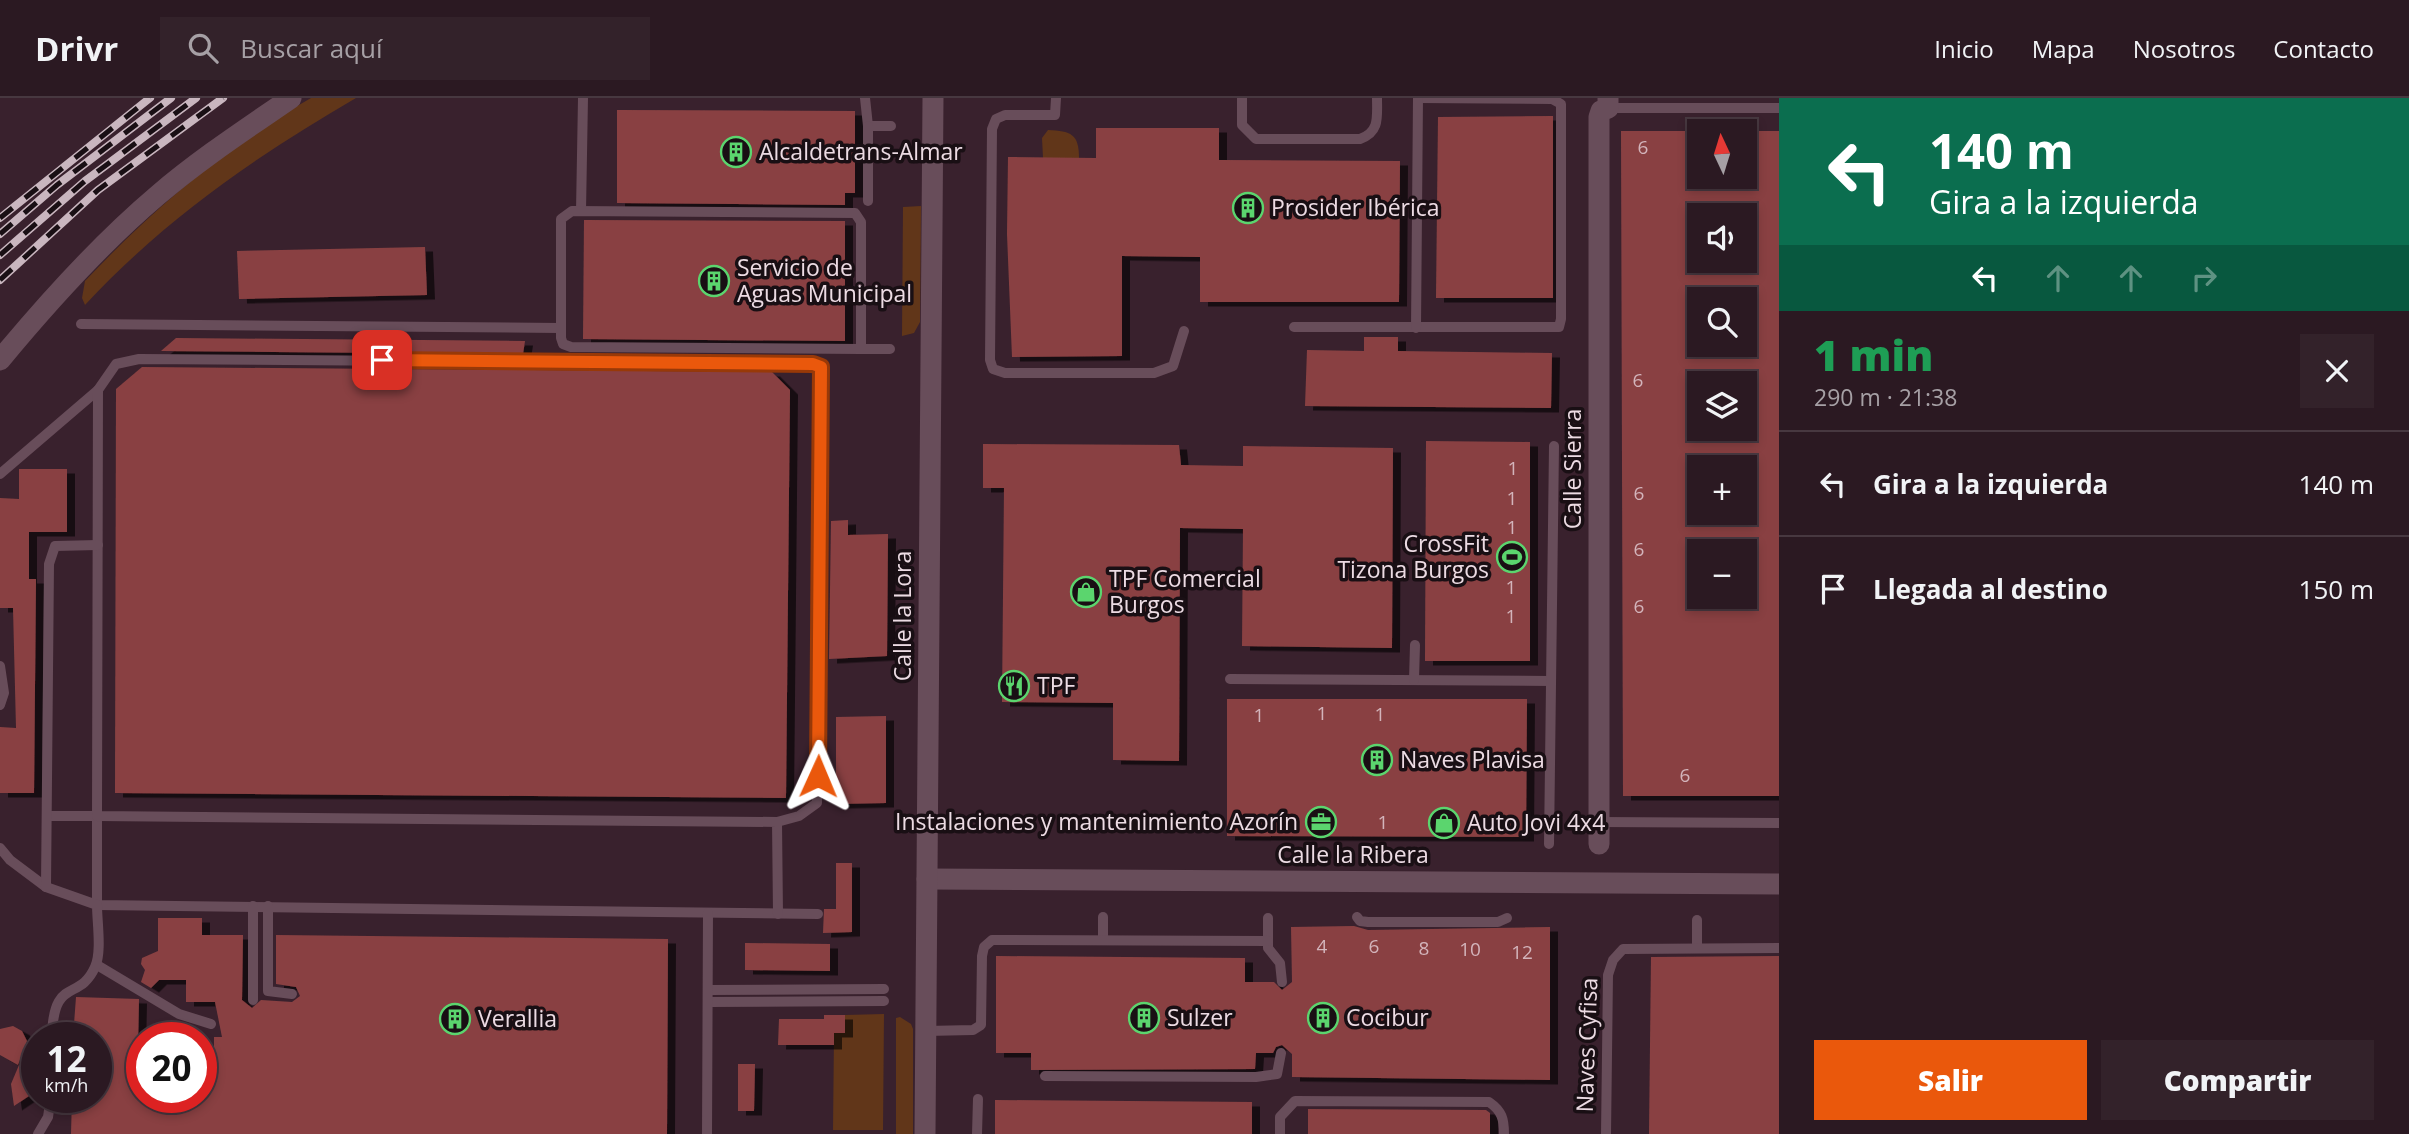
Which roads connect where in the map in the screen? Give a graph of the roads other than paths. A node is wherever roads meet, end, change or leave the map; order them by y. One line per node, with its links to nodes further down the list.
1 (291, 98): 23 (street)
2 (583, 98): 15 (lane)
3 (864, 98): 13 (lane)
4 (933, 98): 42 (street, Calle la Lora)
5 (1056, 98): 20 (lane)
6 (1242, 98): 7 (lane)
7 (1377, 98)
8 (1418, 98): 9 (lane); 19 (lane)
9 (1511, 99): 19 (lane)
10 (1608, 103): 11 (lane); 37 (street, Calle Sierra)
11 (1779, 108)
12 (891, 126): 13 (lane)
13 (868, 127): 14 (lane)
14 (868, 201)
15 (582, 211): 18 (lane); 21 (lane)
16 (81, 324): 18 (lane)
17 (1294, 327): 19 (lane)
18 (560, 328): 21 (lane)
19 (1416, 328)
20 (1184, 331)
21 (861, 349): 22 (lane)
22 (890, 349)
23 (0, 360)
24 (98, 390): 26 (lane); 27 (lane); 36 (lane)
25 (1554, 446): 32 (lane)
26 (0, 474)
27 (98, 545): 34 (lane); 35 (lane)
28 (1415, 645): 31 (lane)
29 (0, 666): 33 (lane)
30 (1230, 679): 31 (lane)
31 (1414, 680): 32 (lane)
32 (1551, 681): 39 (lane)
33 (0, 705)
34 (47, 816): 35 (lane); 44 (lane)
35 (97, 816): 36 (lane); 45 (lane)
36 (777, 822): 49 (lane)
37 (1599, 822): 38 (lane); 40 (street, Calle Sierra)
38 (1779, 823)
39 (1549, 844)
40 (1599, 844)
41 (0, 848): 44 (lane)
42 (927, 879): 43 (street, Calle la Ribera); 69 (street, Calle la Lora)
43 (1779, 884)
44 (46, 887): 45 (lane)
45 (97, 905): 46 (lane); 60 (lane)
46 (253, 906): 47 (lane); 65 (lane)
47 (268, 906): 48 (lane); 63 (lane)
48 (708, 913): 49 (lane); 64 (lane)
49 (778, 914): 50 (lane)
50 (818, 914)
51 (1103, 916): 56 (lane)
52 (1357, 917): 54 (lane)
53 (1268, 918): 57 (lane)
54 (1507, 918)
55 (1697, 920): 58 (lane)
56 (1103, 940): 57 (lane); 69 (lane)
57 (1268, 941): 61 (lane)
58 (1697, 948): 59 (lane, Naves Cyfisa); 80 (lane, Naves Cyfisa)
59 (1779, 948)
60 (97, 965): 67 (lane); 68 (lane)
61 (1282, 982)
62 (884, 989): 64 (lane)
63 (292, 994)
64 (708, 996): 66 (lane); 75 (lane)
65 (253, 1000)
66 (884, 1001)
67 (53, 1022)
68 (205, 1022)
69 (926, 1031): 76 (street, Calle la Lora)
70 (1282, 1054): 71 (lane)
71 (1045, 1076)
72 (978, 1099): 77 (lane)
73 (49, 1113): 74 (lane)
74 (38, 1134)
75 (707, 1134)
76 (925, 1134)
77 (977, 1134)
78 (1280, 1134): 79 (lane)
79 (1504, 1134)
80 (1606, 1134)

